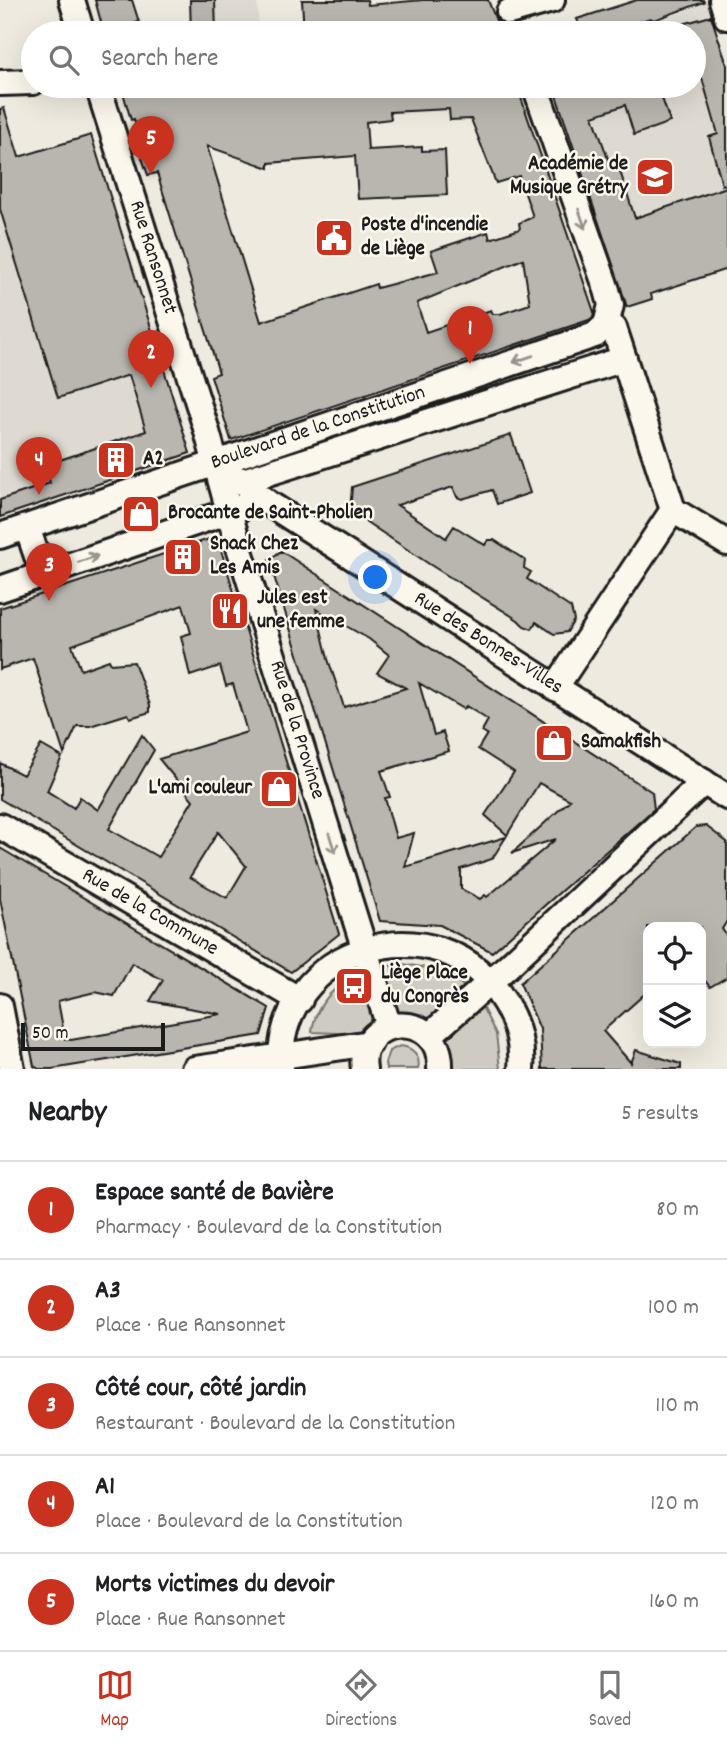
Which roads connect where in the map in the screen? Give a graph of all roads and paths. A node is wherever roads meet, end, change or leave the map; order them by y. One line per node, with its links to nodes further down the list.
1 (72, 0): 6 (street)
2 (552, 0): 4 (street)
3 (722, 0): 5 (street)
4 (510, 15)
5 (727, 17)
6 (78, 21)
7 (21, 82): 8 (street)
8 (0, 83)
9 (102, 98): 13 (street, Rue Ransonnet)
10 (539, 98): 11 (street, one-way to 11)
11 (606, 325): 12 (street); 13 (street, Boulevard de la Constitution, one-way to 13)
12 (624, 359): 14 (street, Boulevard de la Constitution); 16 (street)
13 (217, 463): 14 (street, Rue des Bonnes-Villes); 17 (street, Rue Ransonnet); 18 (street, Boulevard de la Constitution)
14 (240, 482): 15 (street, Rue des Bonnes-Villes)
15 (263, 500): 17 (street); 23 (street, Rue des Bonnes-Villes)
16 (673, 510): 20 (street); 23 (street)
17 (229, 511): 21 (street, one-way to 17); 26 (street, Rue de la Province, one-way to 26)
18 (27, 527): 19 (street, Boulevard de la Constitution); 21 (street)
19 (0, 536)
20 (727, 543)
21 (43, 574): 22 (street)
22 (0, 589)
23 (555, 688): 24 (street, Rue des Bonnes-Villes)
24 (720, 791): 27 (street)
25 (0, 826): 28 (street, Rue de la Commune)
26 (366, 948): 27 (street); 28 (street); 30 (street, Rue de la Province)
27 (489, 982): 31 (street); 38 (street)
28 (300, 1000): 33 (street)
29 (0, 1006): 34 (street)
30 (389, 1027): 31 (street); 32 (street)
31 (429, 1036): 37 (street)
32 (370, 1043): 33 (street); 36 (street)
33 (281, 1063): 35 (street)
34 (12, 1069)
35 (194, 1069)
36 (364, 1069)
37 (440, 1069)
38 (521, 1069)

